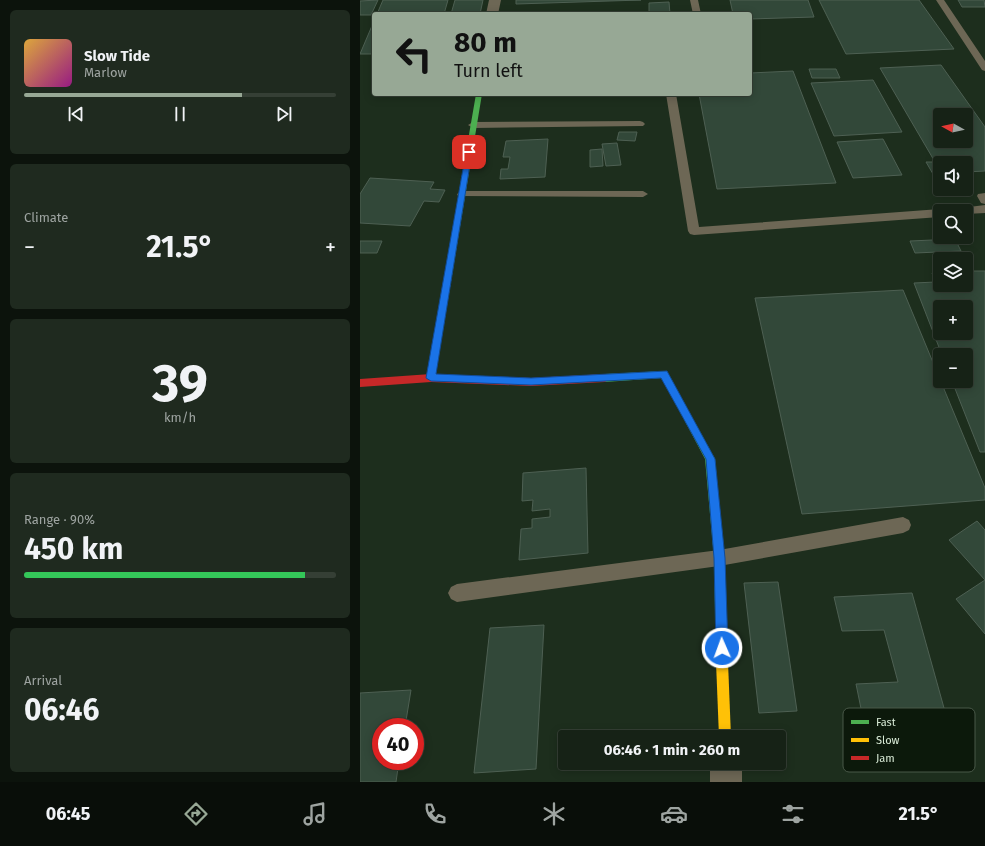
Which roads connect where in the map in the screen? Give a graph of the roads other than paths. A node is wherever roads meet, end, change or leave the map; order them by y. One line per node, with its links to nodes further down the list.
1 (495, 0): 4 (street)
2 (694, 0): 5 (lane)
3 (940, 0): 6 (lane)
4 (492, 12)
5 (697, 12)
6 (985, 68)
7 (479, 96): 9 (street)
8 (671, 96): 17 (lane)
9 (474, 124): 10 (lane); 11 (street)
10 (640, 124)
11 (462, 194): 12 (lane); 18 (street)
12 (643, 194)
13 (985, 196): 14 (lane)
14 (985, 201)
15 (985, 209): 16 (lane)
16 (973, 210)
17 (933, 214)
18 (431, 378): 19 (street); 21 (street)
19 (360, 383)
20 (903, 526): 21 (lane)
21 (719, 558): 22 (lane); 23 (street)
22 (458, 593)
23 (725, 730)
24 (726, 770): 25 (street)
25 (726, 782)

